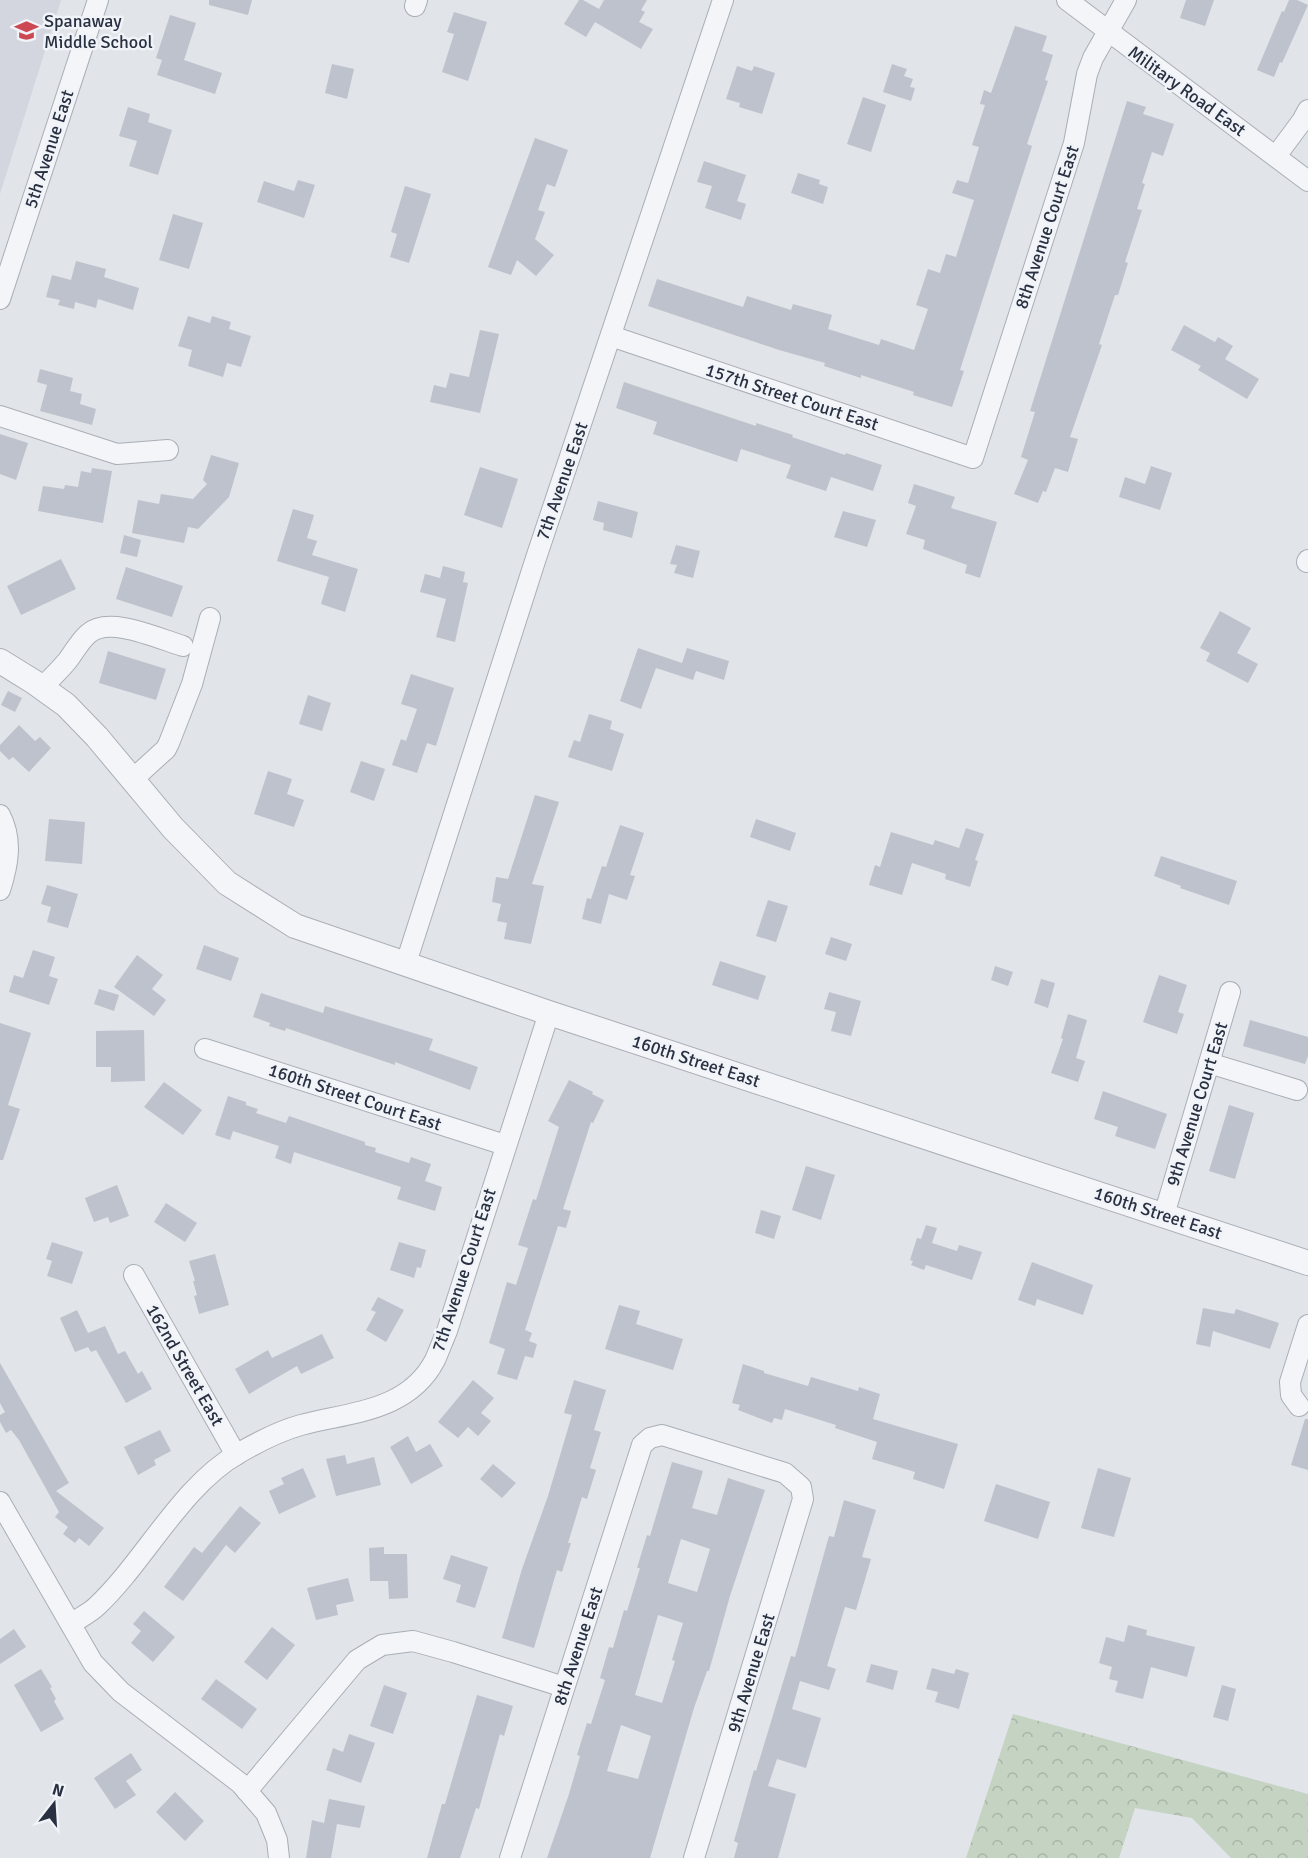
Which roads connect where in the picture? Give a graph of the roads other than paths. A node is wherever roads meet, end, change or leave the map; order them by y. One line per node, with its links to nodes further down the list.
1 (98, 0): 9 (street, 5th Avenue East)
2 (723, 0): 10 (street, 7th Avenue East)
3 (1067, 0): 5 (street, Military Road East)
4 (1126, 0): 5 (street, 8th Avenue Court East)
5 (1107, 32): 7 (street, Military Road East); 13 (street, 8th Avenue Court East)
6 (1308, 110): 7 (street)
7 (1276, 156): 8 (street, Military Road East)
8 (1308, 181)
9 (0, 299)
10 (611, 336): 13 (street, 157th Street Court East); 21 (street, 7th Avenue East)
11 (0, 416): 12 (street)
12 (168, 450)
13 (973, 458)
14 (210, 618): 18 (street)
15 (183, 646): 17 (street)
16 (0, 661): 17 (street, 160th Street East)
17 (42, 688): 18 (street, 160th Street East)
18 (133, 779): 21 (street, 160th Street East)
19 (0, 815): 20 (street)
20 (0, 890)
21 (406, 963): 23 (street, 160th Street East)
22 (1230, 992): 25 (street, 9th Avenue Court East)
23 (549, 1013): 27 (street, 7th Avenue Court East); 28 (street, 160th Street East)
24 (205, 1049): 27 (street, 160th Street Court East)
25 (1209, 1063): 26 (street); 28 (street, 9th Avenue Court East)
26 (1297, 1090)
27 (505, 1145): 33 (street, 7th Avenue Court East)
28 (1164, 1215): 29 (street, 160th Street East)
29 (1308, 1263)
30 (134, 1275): 33 (street, 162nd Street East)
31 (1308, 1324): 32 (street)
32 (1299, 1406)
33 (236, 1455): 36 (street, 7th Avenue Court East)
34 (801, 1487): 37 (street, 8th Avenue East); 41 (street, 9th Avenue East)
35 (0, 1502): 36 (street)
36 (71, 1624): 38 (street)
37 (564, 1687): 38 (street); 40 (street, 8th Avenue East)
38 (247, 1791): 39 (street)
39 (279, 1858)
40 (510, 1858)
41 (694, 1858)

